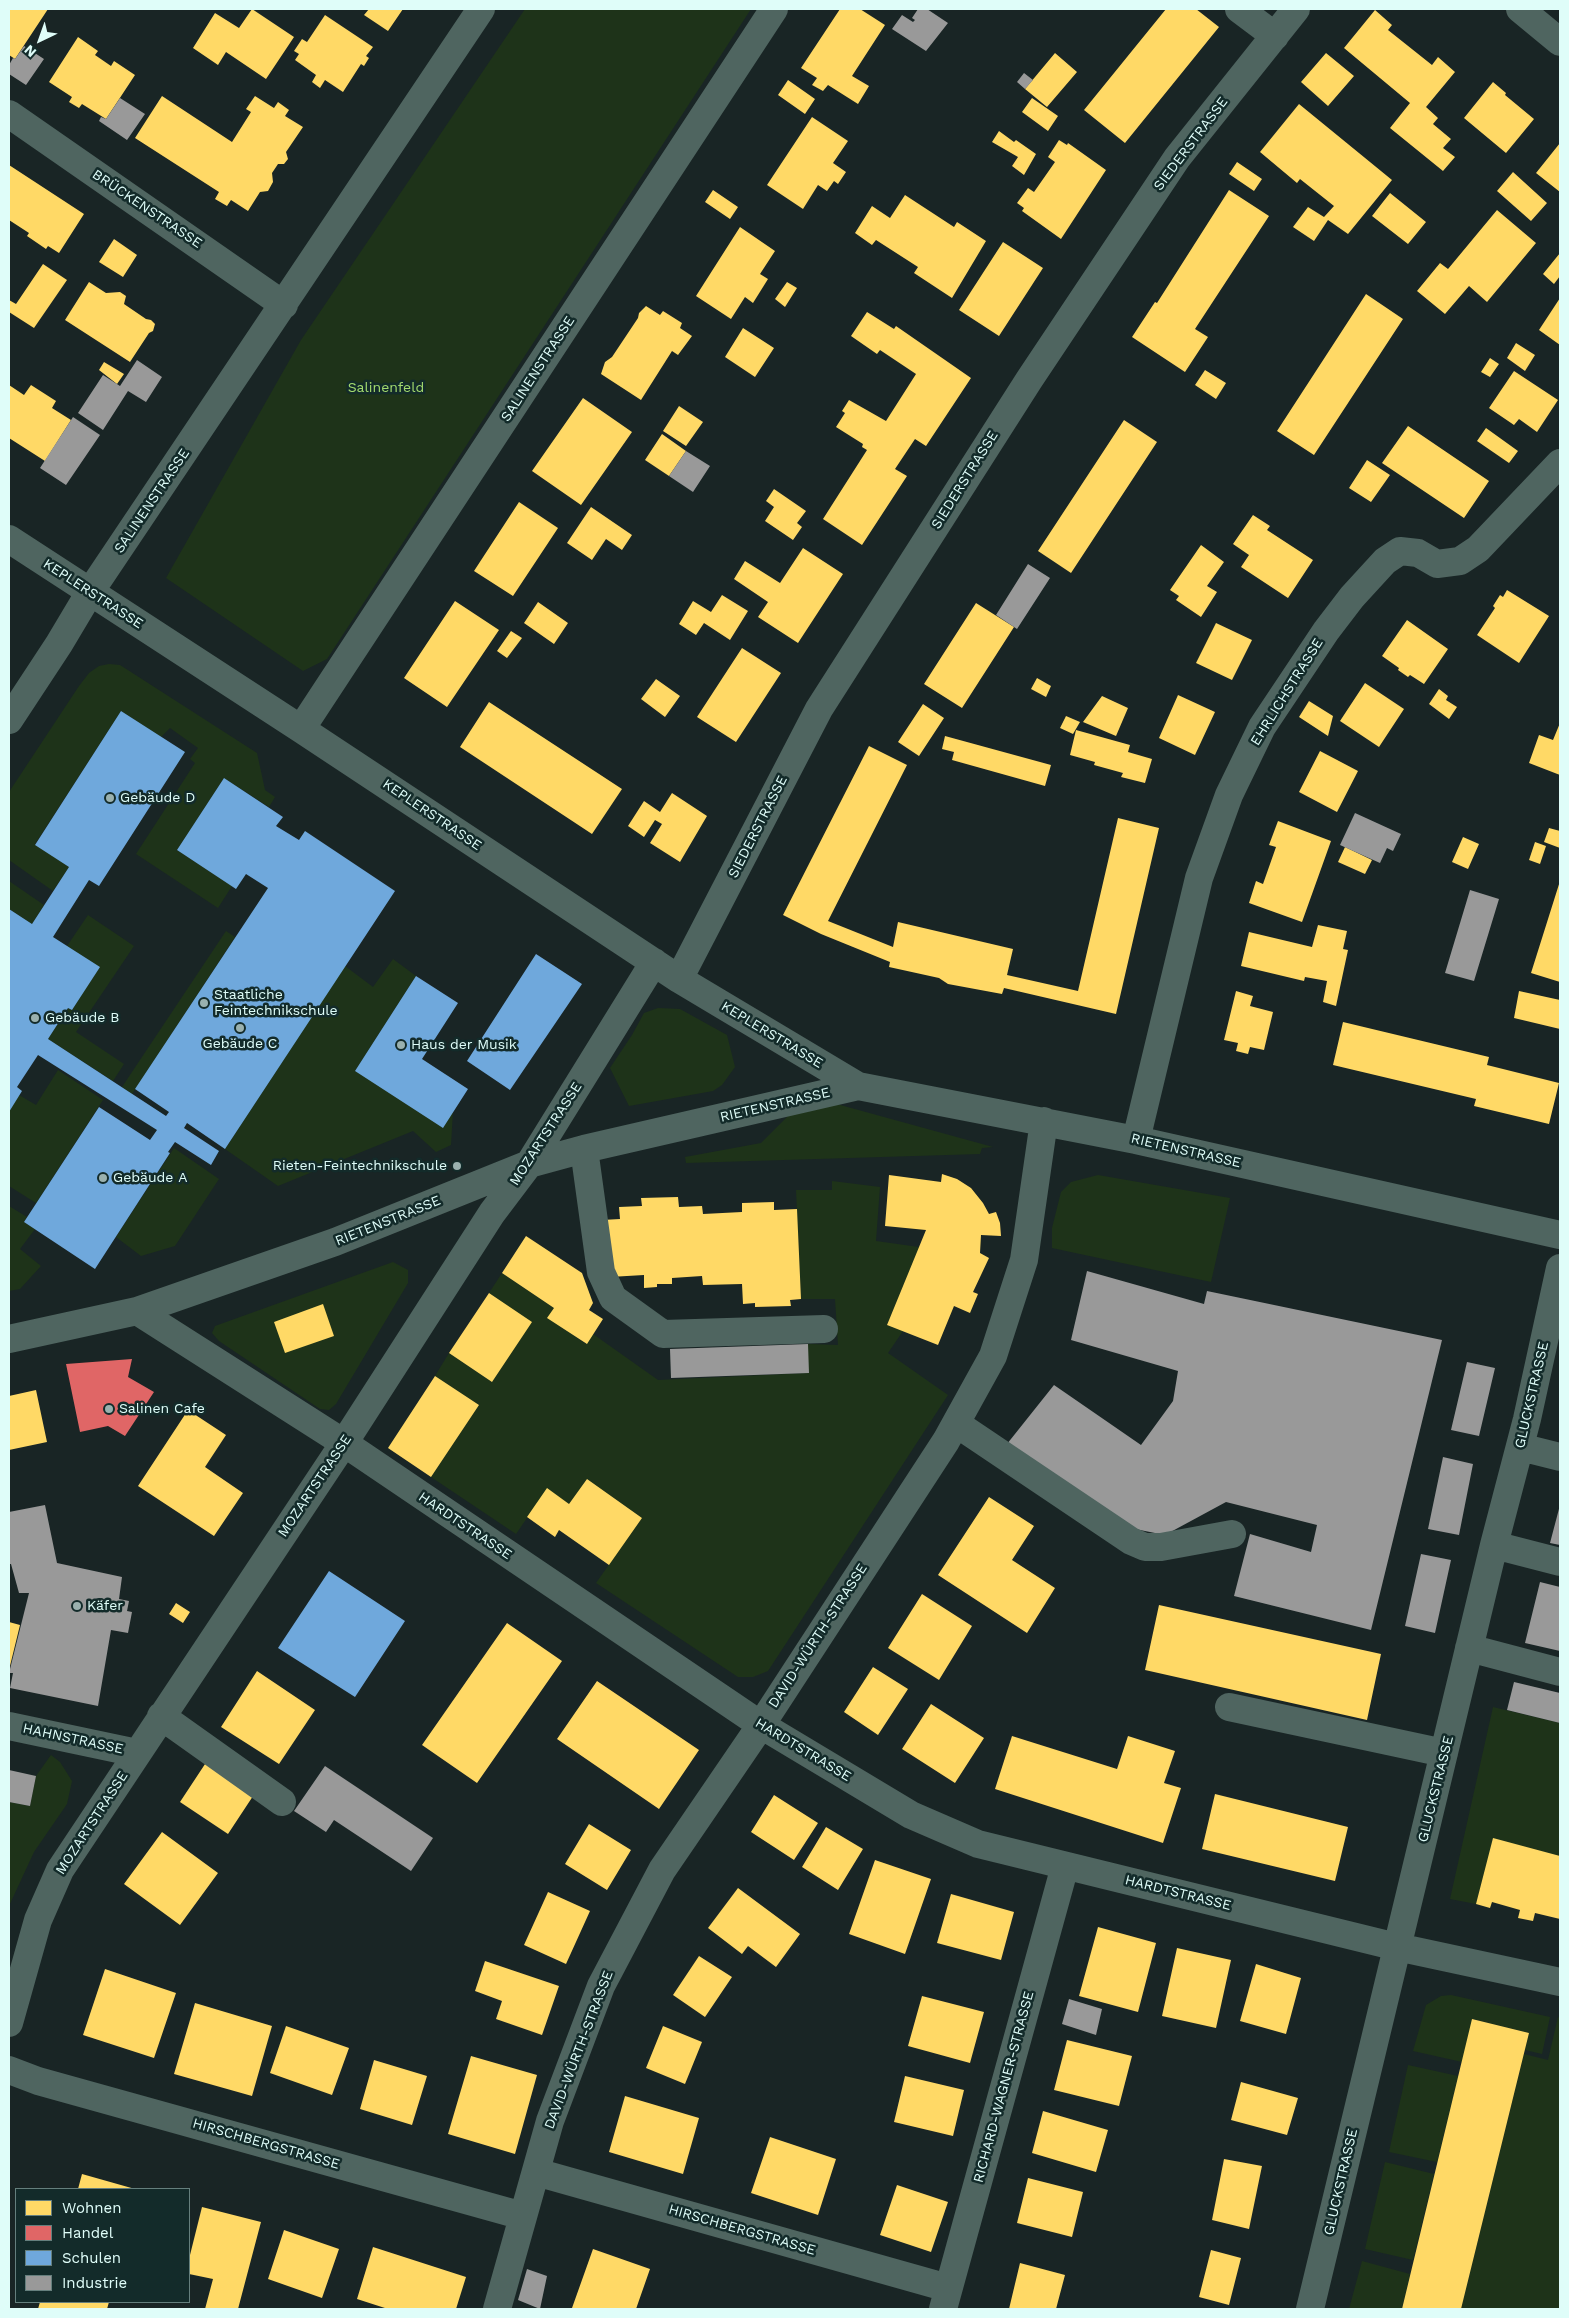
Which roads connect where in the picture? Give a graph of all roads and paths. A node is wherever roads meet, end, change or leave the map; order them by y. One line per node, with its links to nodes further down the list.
1 (481, 9): 9 (street, SALINENSTRASSE)
2 (774, 9): 14 (street, SALINENSTRASSE)
3 (1239, 9): 7 (street)
4 (1296, 9): 7 (street, SIEDERSTRASSE)
5 (1520, 9): 6 (street)
6 (1556, 29)
7 (1274, 36): 16 (street, SIEDERSTRASSE)
8 (9, 114): 9 (street, BRÜCKENSTRASSE)
9 (284, 305): 12 (street, SALINENSTRASSE)
10 (1560, 463): 19 (street, EHRLICHSTRASSE)
11 (9, 539): 12 (street, KEPLERSTRASSE)
12 (90, 592): 13 (street, SALINENSTRASSE); 14 (street, KEPLERSTRASSE)
13 (9, 720)
14 (301, 729): 15 (street, KEPLERSTRASSE)
15 (654, 962): 16 (street, KEPLERSTRASSE); 21 (street, MOZARTSTRASSE)
16 (679, 979): 17 (street, KEPLERSTRASSE)
17 (858, 1086): 18 (street, RIETENSTRASSE); 20 (street, RIETENSTRASSE)
18 (1044, 1121): 19 (street, RIETENSTRASSE); 27 (street, DAVID-WÜRTH-STRASSE)
19 (1136, 1140): 22 (street, RIETENSTRASSE)
20 (584, 1150): 21 (street, RIETENSTRASSE); 25 (street)
21 (529, 1164): 24 (street, RIETENSTRASSE); 28 (street, MOZARTSTRASSE)
22 (1560, 1235)
23 (1560, 1268): 29 (street, GLUCKSTRASSE)
24 (137, 1311): 26 (street, RIETENSTRASSE); 28 (street, HARDTSTRASSE)
25 (824, 1329)
26 (9, 1339)
27 (957, 1424): 31 (street); 38 (street, DAVID-WÜRTH-STRASSE)
28 (344, 1443): 37 (street, MOZARTSTRASSE); 38 (street, HARDTSTRASSE)
29 (1520, 1447): 30 (street); 32 (street, GLUCKSTRASSE)
30 (1560, 1457)
31 (1232, 1534)
32 (1494, 1545): 33 (street); 34 (street, GLUCKSTRASSE)
33 (1560, 1562)
34 (1469, 1648): 35 (street); 41 (street, GLUCKSTRASSE)
35 (1560, 1672)
36 (1229, 1707): 41 (street)
37 (161, 1716): 40 (street, MOZARTSTRASSE); 42 (street)
38 (761, 1725): 43 (street, HARDTSTRASSE); 48 (street, DAVID-WÜRTH-STRASSE)
39 (9, 1726): 40 (street, HAHNSTRASSE)
40 (137, 1752): 46 (street, MOZARTSTRASSE)
41 (1444, 1753): 44 (street, GLUCKSTRASSE)
42 (282, 1802)
43 (1065, 1866): 44 (street, HARDTSTRASSE); 50 (street, RICHARD-WAGNER-STRASSE)
44 (1396, 1947): 45 (street, HARDTSTRASSE); 52 (street, GLUCKSTRASSE)
45 (1560, 1982)
46 (9, 2023)
47 (9, 2070): 49 (street, HIRSCHBERGSTRASSE)
48 (536, 2172): 49 (street, DAVID-WÜRTH-STRASSE); 50 (street, HIRSCHBERGSTRASSE)
49 (523, 2216): 51 (street, DAVID-WÜRTH-STRASSE)
50 (946, 2299)
51 (497, 2309)
52 (1310, 2309)

